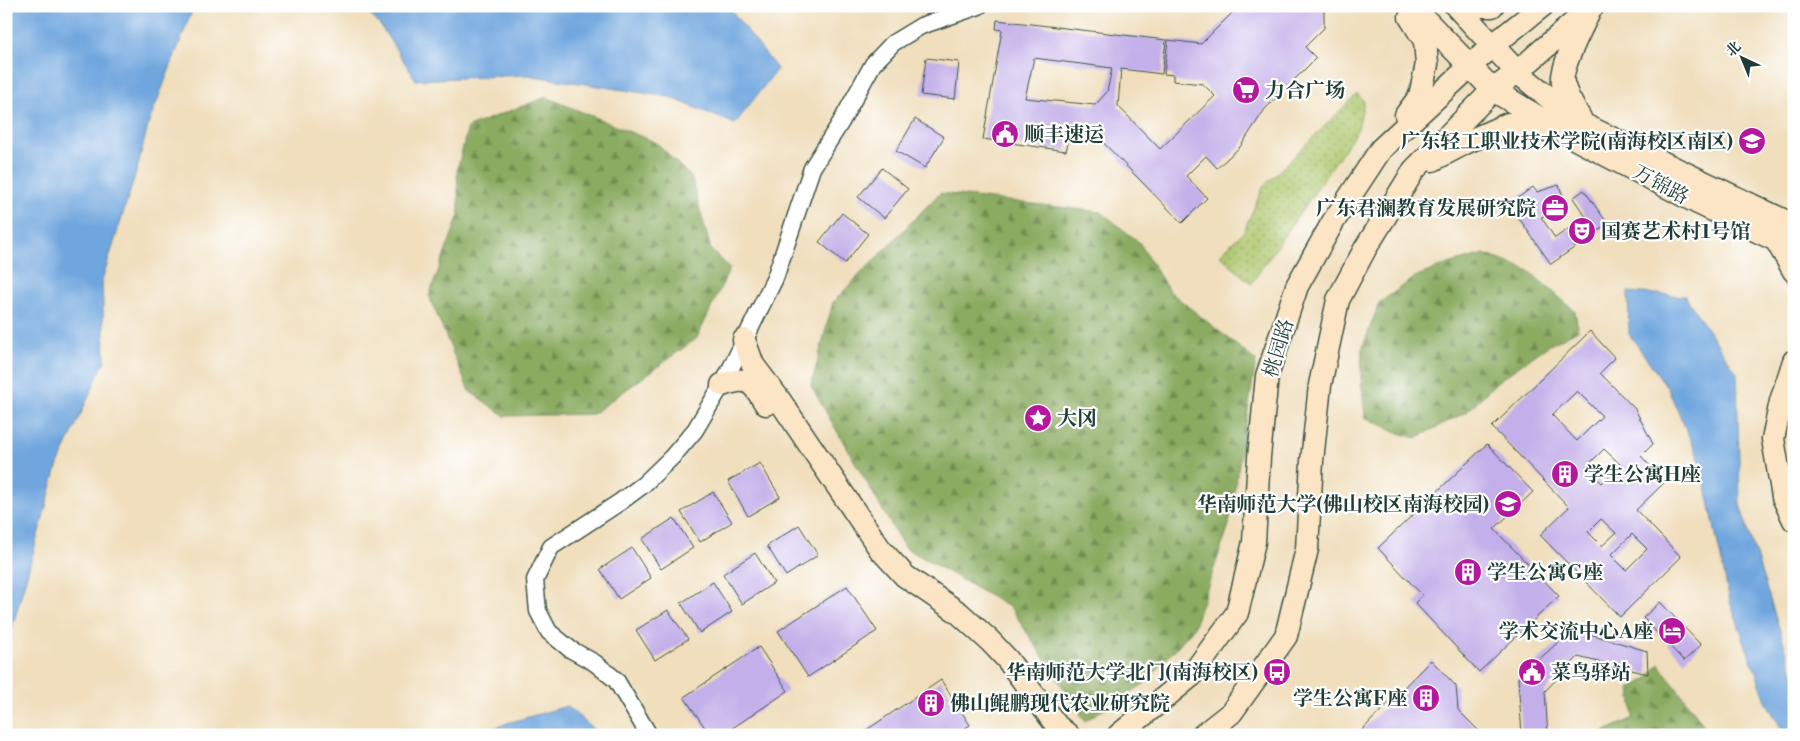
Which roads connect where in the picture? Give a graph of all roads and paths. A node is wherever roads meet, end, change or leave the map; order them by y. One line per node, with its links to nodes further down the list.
1 (979, 6): 18 (street)
2 (1402, 6): 14 (main road)
3 (1412, 6): 10 (main road, 万锦路)
4 (1456, 6): 9 (main road, 万锦路)
5 (1480, 6): 6 (main road)
6 (1492, 6)
7 (1542, 6): 9 (main road, 桃园路)
8 (1592, 7): 11 (main road); 13 (main road)
9 (1492, 46): 10 (main road, 桃园路); 11 (main road, 万锦路)
10 (1470, 66): 12 (main road, 万锦路); 14 (main road, 桃园路)
11 (1517, 72): 12 (main road); 13 (main road, 万锦路)
12 (1493, 90): 13 (main road, 万锦路); 15 (main road)
13 (1575, 129): 15 (main road); 16 (main road, 万锦路); 17 (main road, 万锦路)
14 (1381, 149): 25 (main road, 桃园路)
15 (1414, 170): 26 (main road)
16 (1794, 229)
17 (1794, 271)
18 (744, 340): 20 (street); 24 (main road)
19 (1794, 362): 21 (main road)
20 (722, 385): 22 (street); 23 (main road)
21 (1794, 520)
22 (649, 735)
23 (1046, 735)
24 (1068, 735)
25 (1118, 735)
26 (1203, 735)

